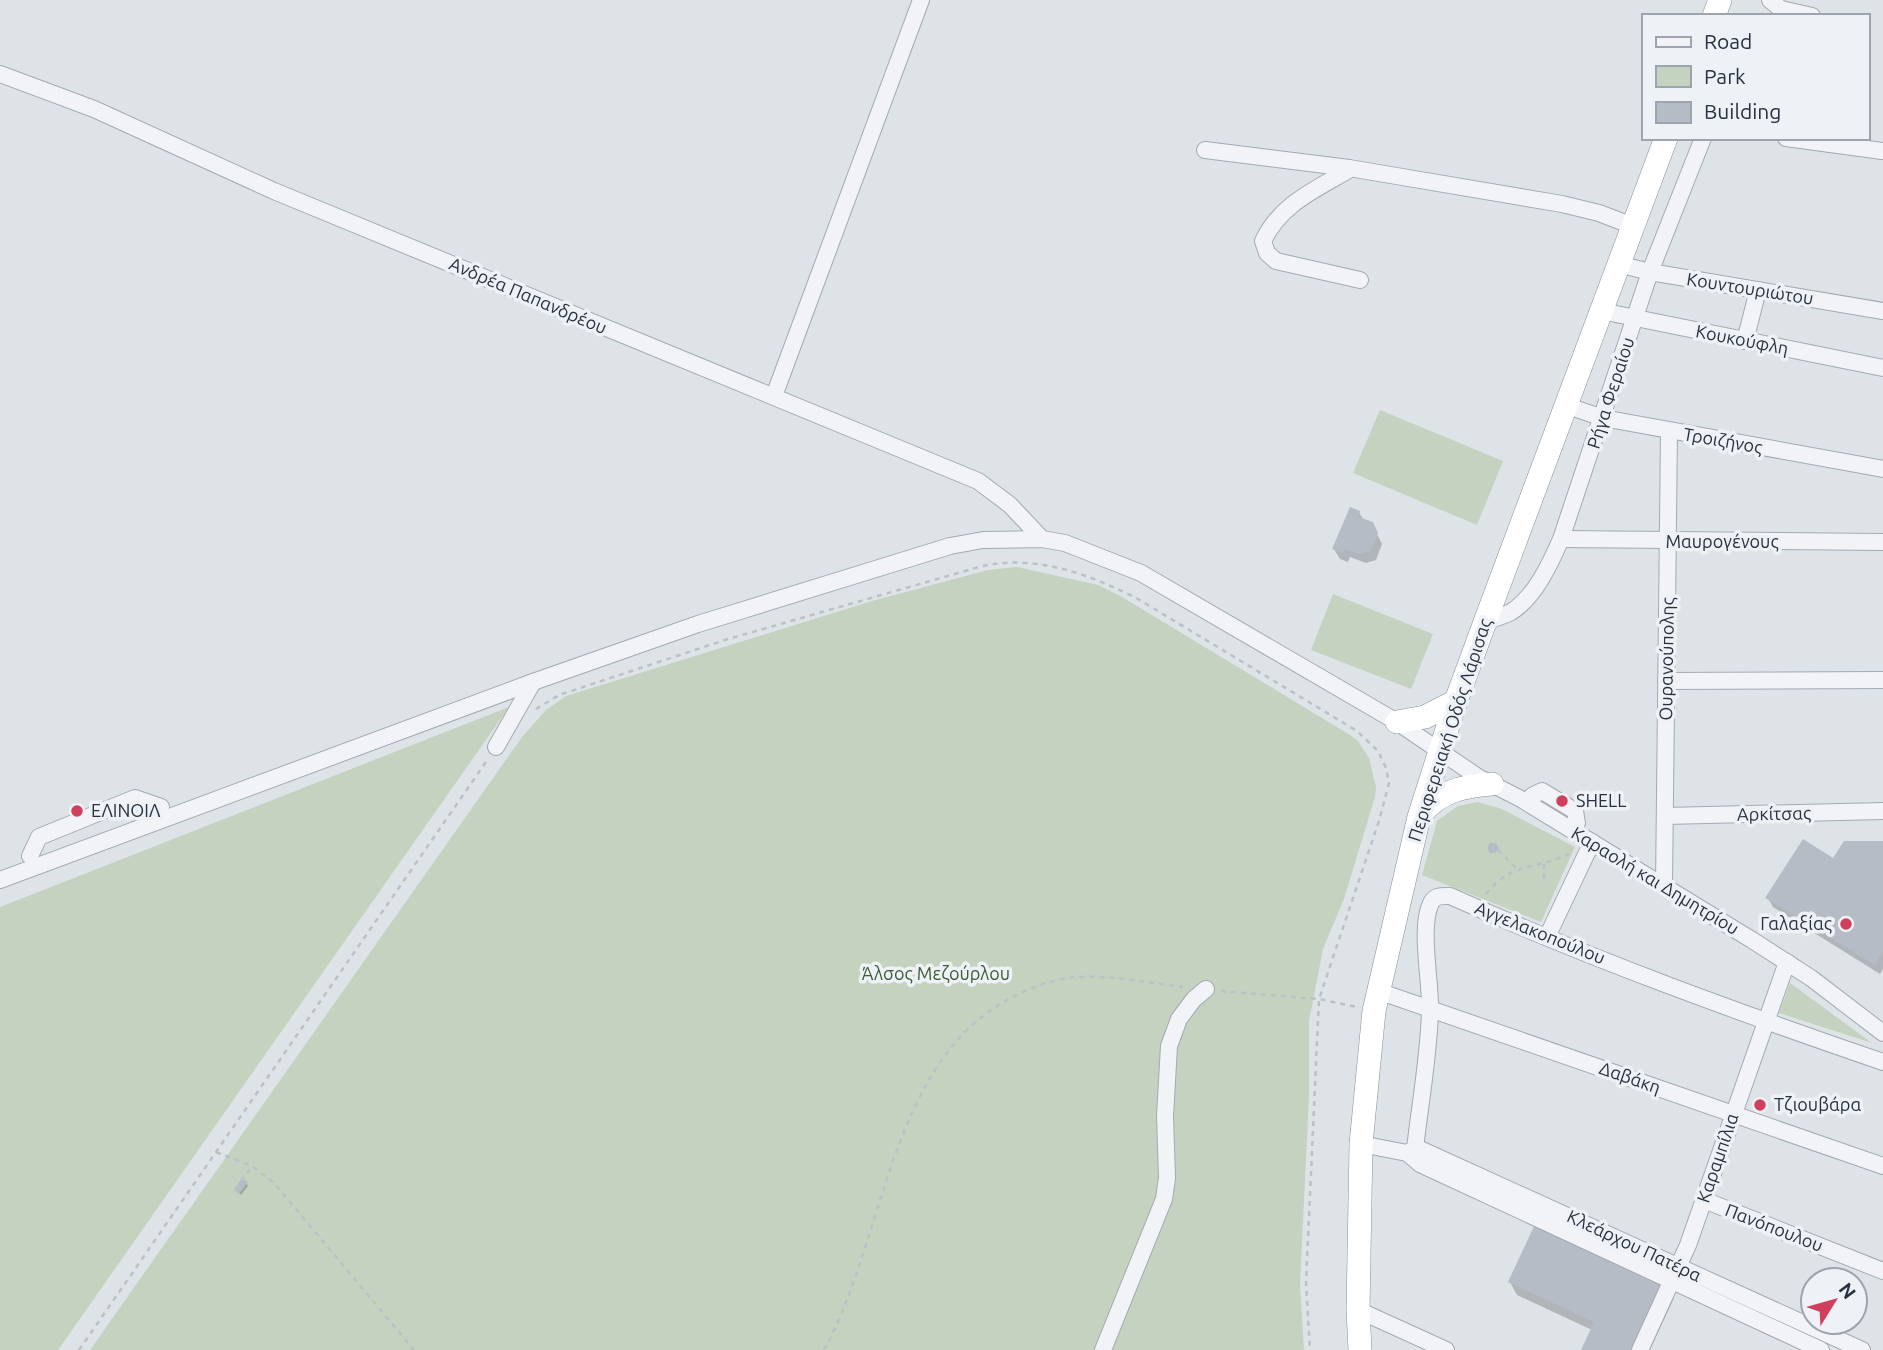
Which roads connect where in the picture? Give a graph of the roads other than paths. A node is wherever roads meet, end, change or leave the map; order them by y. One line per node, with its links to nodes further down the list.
1 (921, 0): 21 (street)
2 (1776, 8): 3 (street)
3 (1803, 14)
4 (0, 74): 21 (street, Ανδρέα Παπανδρέου)
5 (1665, 140): 11 (highway, Περιφερειακή Οδός Λάρισας)
6 (1702, 140): 13 (street, Ρήγα Φεραίου)
7 (1801, 140): 9 (street)
8 (1205, 150): 10 (street)
9 (1882, 151)
10 (1349, 168): 11 (street); 14 (street)
11 (1633, 226): 12 (highway, Περιφερειακή Οδός Λάρισας)
12 (1618, 264): 13 (street, Κουντουριώτου); 17 (highway, Περιφερειακή Οδός Λάρισας)
13 (1650, 272): 15 (street, Κουντουριώτου); 18 (street, Ρήγα Φεραίου)
14 (1360, 280)
15 (1758, 290): 16 (street, Κουντουριώτου); 19 (street)
16 (1883, 311)
17 (1601, 312): 18 (street, Κουκούφλη); 22 (highway, Περιφερειακή Οδός Λάρισας)
18 (1635, 318): 19 (street, Κουκούφλη); 23 (street, Ρήγα Φεραίου)
19 (1745, 341): 20 (street, Κουκούφλη)
20 (1883, 368)
21 (774, 396): 26 (street, Ανδρέα Παπανδρέου)
22 (1565, 405): 23 (street, Τρoιζήνος); 30 (highway, Περιφερειακή Οδός Λάρισας)
23 (1603, 418): 24 (street, Τρoιζήνος); 27 (street, Ρήγα Φεραίου)
24 (1669, 431): 25 (street, Τρoιζήνος); 28 (street, Ουρανούπολης)
25 (1883, 469)
26 (1042, 539): 33 (street, Καραολή και Δημητρίου); 35 (street, Καραολή και Δημητρίου)
27 (1561, 540): 28 (street, Μαυρογένους); 30 (street, Ρήγα Φεραίου)
28 (1669, 542): 29 (street, Μαυρογένους); 32 (street, Ουρανούπολης)
29 (1883, 542)
30 (1485, 622): 34 (highway, Περιφερειακή Οδός Λάρισας)
31 (1883, 680): 32 (street)
32 (1666, 681): 42 (street, Ουρανούπολης)
33 (533, 682): 36 (street); 47 (street, Καραολή και Δημητρίου)
34 (1456, 701): 35 (highway); 37 (highway, Περιφερειακή Οδός Λάρισας)
35 (1396, 722): 37 (street, Καραολή και Δημητρίου)
36 (496, 747)
37 (1440, 752): 38 (street, Καραολή και Δημητρίου); 43 (highway, Περιφερειακή Οδός Λάρισας)
38 (1492, 784): 43 (highway); 45 (street, Καραολή και Δημητρίου)
39 (1532, 796): 44 (street)
40 (160, 807): 46 (street)
41 (1883, 811): 42 (street, Αρκίτσας)
42 (1665, 816): 48 (street, Ουρανούπολης)
43 (1419, 817): 52 (highway, Περιφερειακή Οδός Λάρισας)
44 (1577, 823)
45 (1592, 842): 48 (street, Καραολή και Δημητρίου); 49 (street)
46 (30, 856)
47 (0, 880)
48 (1664, 886): 50 (street, Καραολή και Δημητρίου)
49 (1547, 937): 53 (street, Αγγελακοπούλου); 54 (street, Αγγελακοπούλου)
50 (1787, 962): 54 (street, Καραμπίλια); 55 (street, Καραολή και Δημητρίου)
51 (1206, 989): 65 (street)
52 (1376, 1001): 53 (street, Δαβάκη); 58 (highway, Περιφερειακή Οδός Λάρισας)
53 (1430, 1009): 57 (street, Δαβάκη); 59 (street, Αγγελακοπούλου)
54 (1765, 1022): 56 (street, Αγγελακοπούλου); 57 (street, Καραμπίλια)
55 (1882, 1029)
56 (1883, 1062)
57 (1734, 1114): 60 (street, Δαβάκη); 61 (street, Καραμπίλια)
58 (1361, 1144): 59 (street, Κλεάρχου Πατέρα); 64 (highway, Περιφερειακή Οδός Λάρισας)
59 (1411, 1151): 63 (street, Κλεάρχου Πατέρα)
60 (1883, 1166)
61 (1704, 1200): 62 (street, Πανόπουλου); 63 (street, Καραμπίλια)
62 (1883, 1271)
63 (1675, 1274): 68 (street, Καραμπίλια); 69 (street, Κλεάρχου Πατέρα); 70 (street, Κλεάρχου Πατέρα)
64 (1358, 1311): 66 (highway, Περιφερειακή Οδός Λάρισας); 67 (street)
65 (1103, 1350)
66 (1360, 1350)
67 (1446, 1350)
68 (1640, 1350)
69 (1821, 1350)
70 (1862, 1350)

